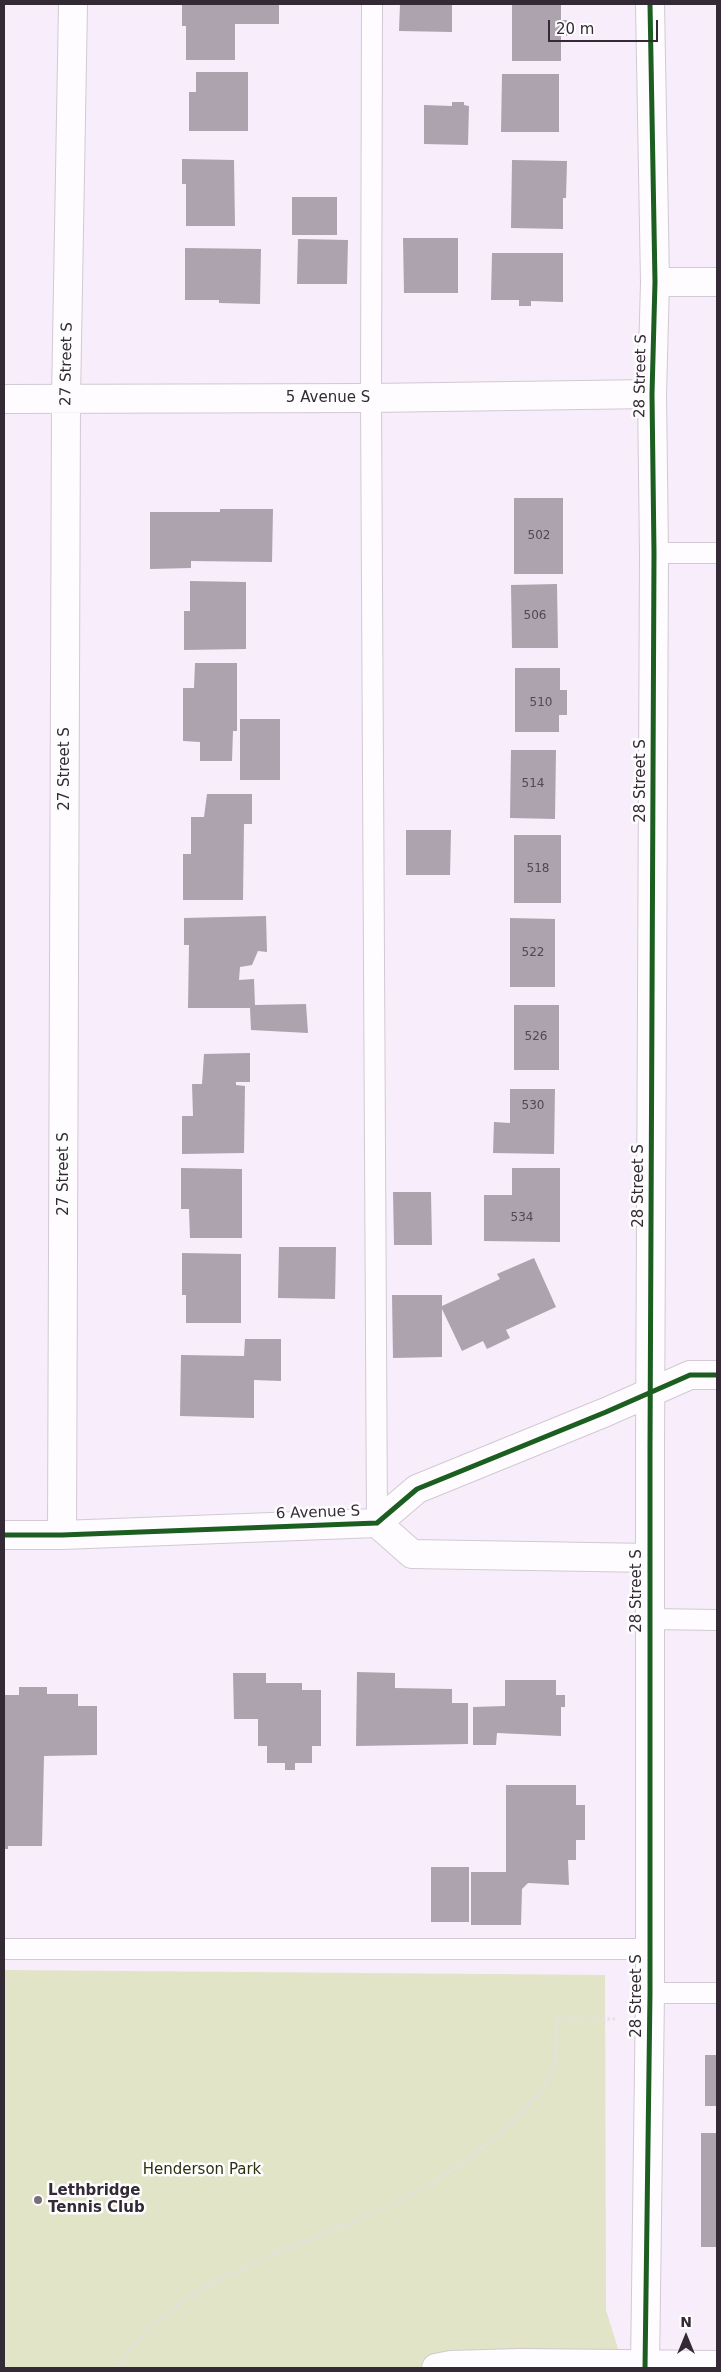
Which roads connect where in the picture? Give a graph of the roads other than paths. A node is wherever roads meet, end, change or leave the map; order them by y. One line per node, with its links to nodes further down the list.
1 (73, 4): 9 (street, 27 Street S)
2 (372, 4): 7 (lane)
3 (650, 4): 4 (street, 28 Street S)
4 (655, 282): 5 (street); 6 (street, 28 Street S)
5 (717, 282)
6 (652, 394): 7 (street, 5 Avenue S); 10 (street, 28 Street S)
7 (371, 398): 9 (street, 5 Avenue S); 14 (lane)
8 (4, 399): 9 (street, 5 Avenue S)
9 (66, 399): 16 (street, 27 Street S)
10 (654, 553): 11 (lane); 13 (street, 28 Street S)
11 (717, 553)
12 (717, 1375): 13 (street, 6 Avenue S)
13 (650, 1391): 14 (street, 6 Avenue S); 17 (street, 28 Street S)
14 (377, 1523): 16 (street, 6 Avenue S); 17 (street, 6 Avenue S)
15 (4, 1535): 16 (street, 6 Avenue S)
16 (62, 1535)
17 (650, 1558): 18 (street, 28 Street S)
18 (650, 1620): 19 (lane); 21 (street, 28 Street S)
19 (717, 1620)
20 (4, 1949): 21 (lane)
21 (650, 1949): 22 (street, 28 Street S)
22 (650, 1993): 23 (lane); 25 (street, 28 Street S)
23 (717, 1993)
24 (717, 2364): 25 (street)
25 (645, 2366): 26 (street)
26 (436, 2368)

